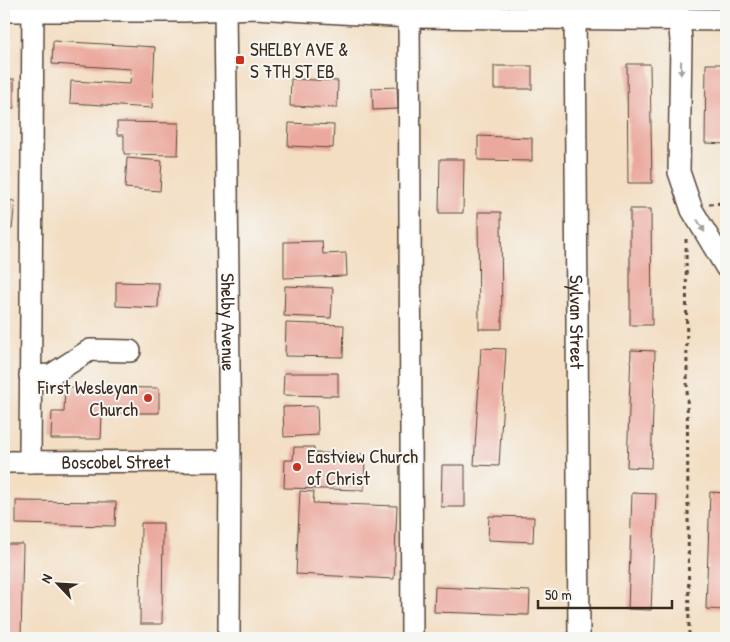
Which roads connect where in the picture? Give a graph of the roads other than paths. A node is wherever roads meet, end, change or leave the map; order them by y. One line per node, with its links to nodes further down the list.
1 (33, 7): 2 (street); 4 (street); 10 (street)
2 (225, 7): 3 (street); 11 (street, Shelby Avenue)
3 (409, 10): 5 (street); 15 (street)
4 (4, 11)
5 (575, 11): 6 (street); 16 (street, Sylvan Street)
6 (679, 19): 7 (street); 8 (street, one-way to 8)
7 (726, 20)
8 (726, 267)
9 (130, 351): 10 (street)
10 (30, 376): 13 (street)
11 (230, 461): 13 (street, Boscobel Street); 14 (street, Shelby Avenue)
12 (4, 462): 13 (street, Boscobel Street)
13 (30, 462)
14 (229, 638)
15 (412, 638)
16 (578, 638)

